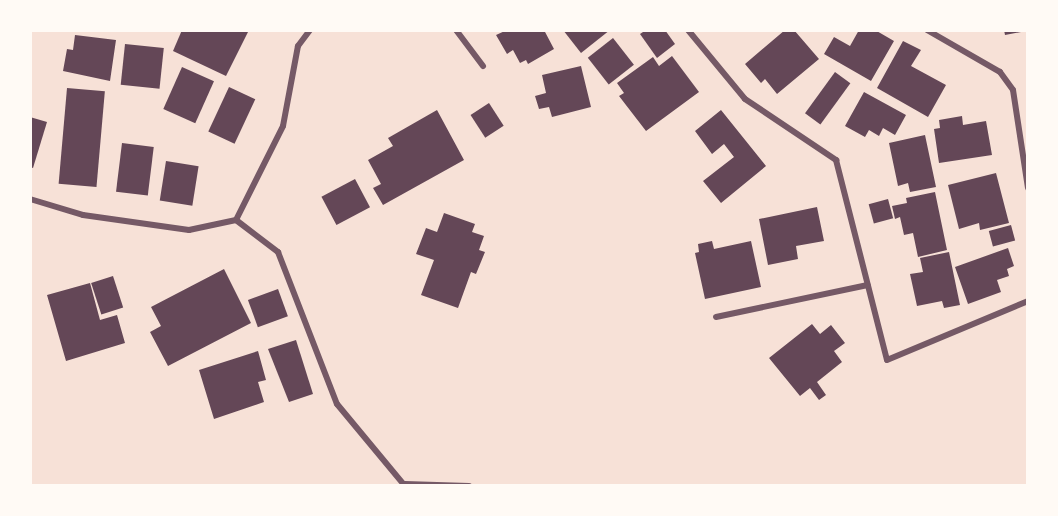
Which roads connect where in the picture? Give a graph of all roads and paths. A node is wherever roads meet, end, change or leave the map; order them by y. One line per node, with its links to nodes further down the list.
1 (310, 30): 8 (street)
2 (456, 30): 5 (street)
3 (688, 30): 9 (street)
4 (927, 30): 6 (street)
5 (483, 66)
6 (1028, 188)
7 (30, 199): 8 (street)
8 (236, 220): 12 (street)
9 (868, 285): 10 (street); 11 (street)
10 (1028, 302)
11 (716, 317)
12 (405, 485): 13 (street)
13 (469, 486)

